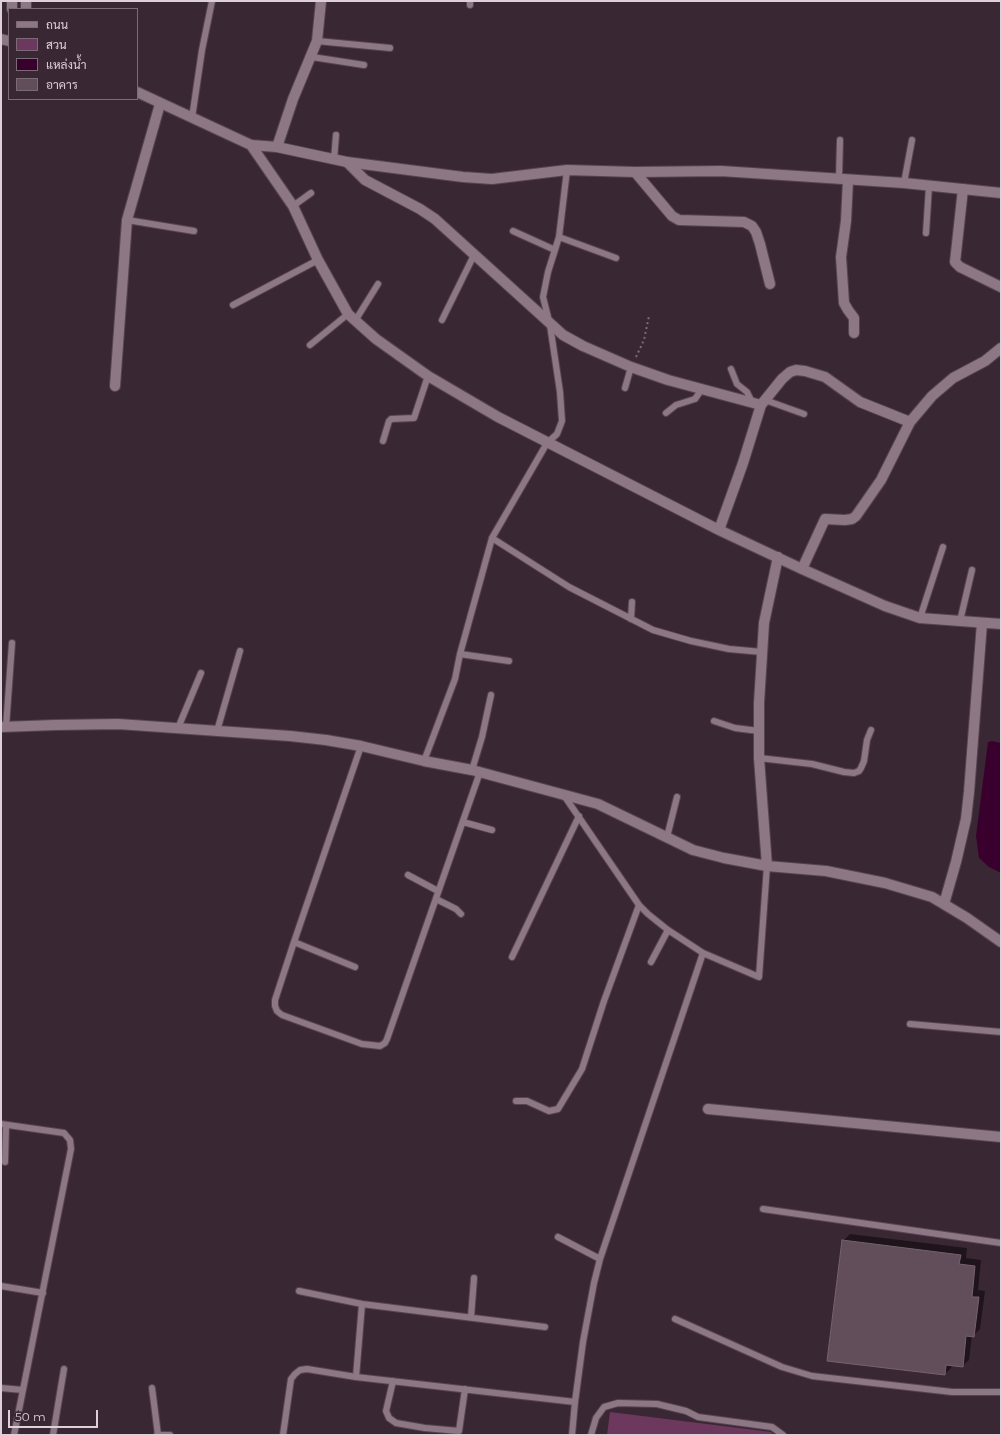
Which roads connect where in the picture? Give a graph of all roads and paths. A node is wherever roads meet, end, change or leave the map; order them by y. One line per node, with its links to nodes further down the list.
1 (212, 1): 9 (lane)
2 (321, 1): 3 (street)
3 (317, 41): 4 (lane); 5 (street)
4 (390, 48)
5 (312, 57): 6 (lane); 14 (street)
6 (364, 65)
7 (138, 93): 8 (street)
8 (160, 104): 9 (street); 26 (street)
9 (192, 118): 13 (street)
10 (336, 135): 15 (lane)
11 (840, 140): 19 (lane)
12 (912, 140): 20 (lane)
13 (251, 145): 14 (street); 25 (street)
14 (277, 147): 15 (street)
15 (334, 160): 16 (street)
16 (347, 162): 17 (street); 32 (street)
17 (567, 170): 18 (street); 30 (lane)
18 (635, 172): 19 (street); 36 (street)
19 (843, 180): 20 (street); 43 (street)
20 (904, 183): 21 (street)
21 (929, 186): 22 (street); 29 (lane)
22 (964, 189): 24 (street); 37 (street)
23 (311, 193): 25 (lane)
24 (1001, 193)
25 (293, 206): 34 (street)
26 (127, 220): 27 (lane); 49 (street)
27 (194, 231)
28 (513, 231): 31 (lane)
29 (926, 233)
30 (559, 237): 31 (lane); 33 (lane)
31 (555, 250): 42 (lane)
32 (474, 255): 41 (lane); 42 (street)
33 (616, 258)
34 (318, 260): 38 (lane); 40 (street)
35 (378, 284): 40 (lane)
36 (770, 284)
37 (1001, 287)
38 (233, 305)
39 (649, 316): 46 (path)
40 (352, 318): 44 (lane); 48 (street)
41 (442, 320)
42 (550, 324): 46 (street); 57 (lane)
43 (854, 333)
44 (310, 345)
45 (1001, 348): 55 (street)
46 (631, 367): 50 (lane); 51 (street)
47 (731, 369): 52 (lane)
48 (428, 376): 56 (lane); 57 (street)
49 (115, 386)
50 (625, 388)
51 (702, 389): 52 (street); 53 (lane)
52 (759, 402): 54 (lane); 55 (street); 58 (street)
53 (666, 413)
54 (804, 414)
55 (910, 422): 62 (street)
56 (383, 441)
57 (547, 443): 58 (street); 59 (lane)
58 (719, 530): 61 (street)
59 (492, 538): 66 (lane); 73 (lane)
60 (943, 547): 65 (lane)
61 (778, 557): 62 (street); 72 (street)
62 (802, 569): 65 (street)
63 (972, 570): 67 (lane)
64 (632, 602): 66 (lane)
65 (920, 618): 67 (street)
66 (631, 619): 72 (lane)
67 (960, 621): 68 (street)
68 (982, 623): 69 (street); 97 (street)
69 (1001, 624)
70 (12, 642): 78 (lane)
71 (240, 652): 81 (lane)
72 (762, 652): 82 (street)
73 (460, 654): 74 (lane); 85 (lane)
74 (509, 660)
75 (201, 673): 79 (lane)
76 (491, 695): 86 (lane)
77 (714, 721): 82 (lane)
78 (4, 727): 79 (street)
79 (178, 728): 81 (street)
80 (870, 730): 84 (lane)
81 (217, 731): 83 (street)
82 (759, 731): 84 (street)
83 (361, 746): 85 (street); 101 (lane)
84 (759, 758): 93 (street)
85 (424, 761): 86 (street)
86 (476, 771): 87 (street); 90 (lane)
87 (563, 794): 89 (lane); 92 (street)
88 (677, 797): 92 (lane)
89 (579, 816): 98 (lane); 104 (lane)
90 (463, 822): 91 (lane); 95 (lane)
91 (492, 830)
92 (667, 837): 93 (street)
93 (767, 866): 97 (street); 103 (lane)
94 (408, 875): 95 (lane)
95 (438, 891): 96 (lane)
96 (436, 899): 99 (lane); 101 (lane)
97 (944, 904): 102 (street)
98 (639, 905): 100 (lane); 109 (lane)
99 (461, 914)
100 (668, 930): 103 (lane); 105 (lane)
101 (294, 942): 106 (lane)
102 (1001, 942)
103 (704, 953): 117 (lane)
104 (512, 957)
105 (651, 962)
106 (355, 967)
107 (910, 1024): 108 (lane)
108 (1001, 1032)
109 (516, 1101)
110 (708, 1109): 112 (street)
111 (3, 1124): 113 (lane); 121 (lane)
112 (1001, 1137)
113 (5, 1162)
114 (763, 1209): 116 (lane)
115 (558, 1237): 117 (lane)
116 (1001, 1243)
117 (600, 1259): 134 (lane)
118 (474, 1278): 123 (lane)
119 (1, 1286): 121 (lane)
120 (299, 1291): 122 (lane)
121 (43, 1293): 132 (lane)
122 (362, 1304): 123 (lane); 127 (lane)
123 (471, 1317): 125 (lane)
124 (675, 1319): 133 (lane)
125 (545, 1327)
126 (64, 1369): 137 (lane)
127 (356, 1377): 128 (lane); 140 (lane)
128 (393, 1381): 131 (lane); 135 (lane)
129 (1, 1388): 132 (lane)
130 (152, 1388): 138 (lane)
131 (464, 1389): 134 (lane); 135 (lane)
132 (23, 1390): 136 (lane)
133 (1001, 1392)
134 (575, 1402): 141 (lane)
135 (458, 1433)
136 (14, 1435)
137 (53, 1435)
138 (158, 1435): 139 (lane)
139 (170, 1435)
140 (283, 1435)
141 (572, 1435)
142 (590, 1435): 143 (lane)
143 (783, 1435)

